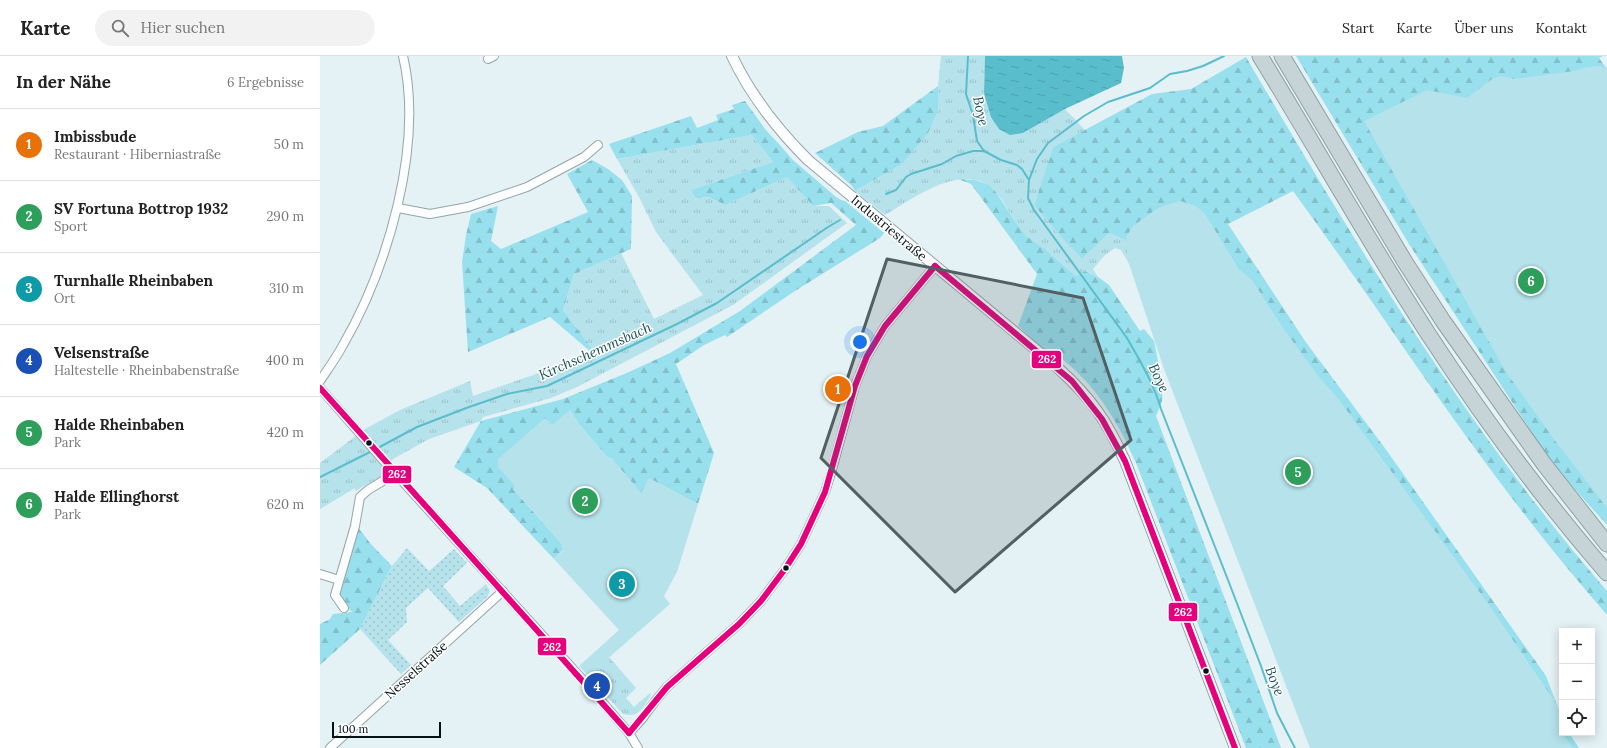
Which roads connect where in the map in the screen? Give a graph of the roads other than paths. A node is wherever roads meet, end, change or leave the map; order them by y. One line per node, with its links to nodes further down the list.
1 (403, 56): 6 (street)
2 (732, 56): 7 (street, Industriestraße)
3 (1260, 56): 13 (highway)
4 (1286, 62): 11 (highway)
5 (598, 145): 6 (street)
6 (398, 208): 8 (street)
7 (935, 266): 17 (street); 20 (street, Industriestraße)
8 (320, 382)
9 (320, 388): 10 (street)
10 (396, 473): 14 (street); 15 (street)
11 (1607, 544)
12 (320, 574): 14 (street)
13 (1607, 574)
14 (339, 580): 16 (street)
15 (503, 591): 17 (street); 19 (street, Nesselstraße)
16 (344, 608)
17 (629, 733): 18 (street)
18 (635, 746)
19 (330, 748)
20 (1235, 748)

